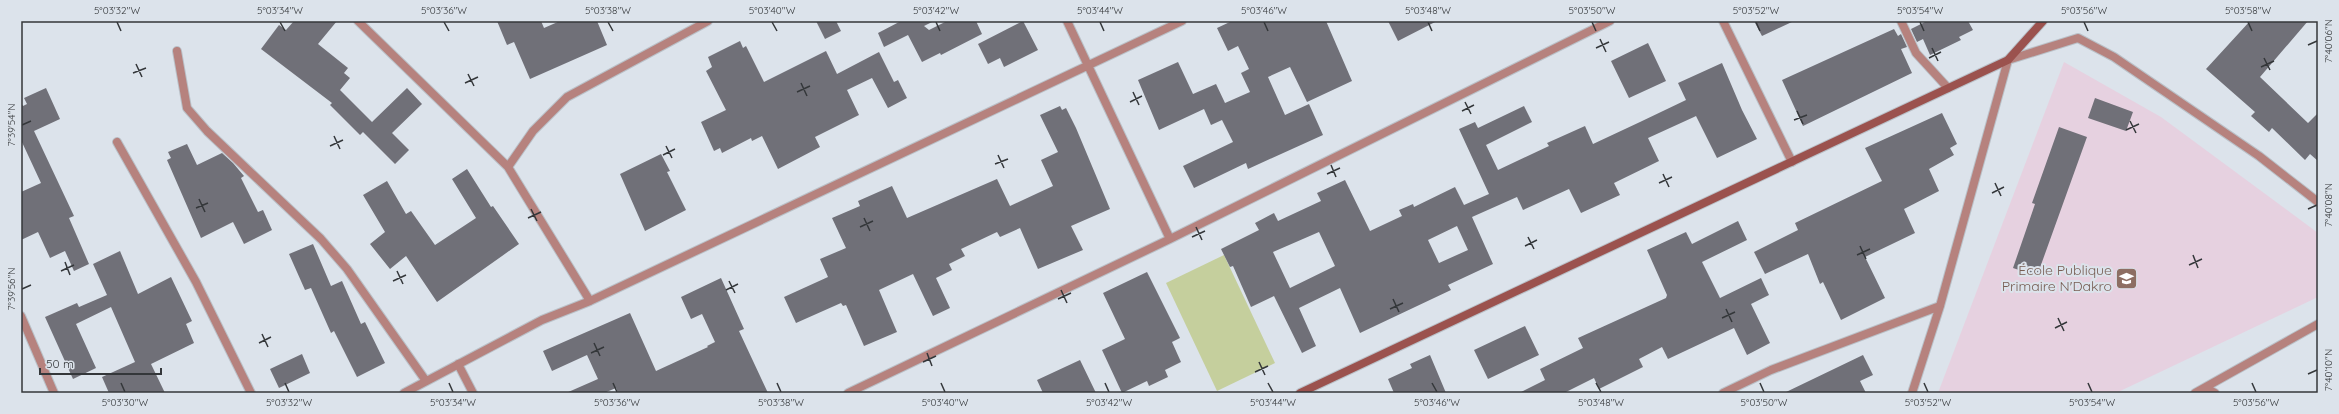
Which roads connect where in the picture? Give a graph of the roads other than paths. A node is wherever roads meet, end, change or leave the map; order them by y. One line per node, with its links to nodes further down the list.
1 (358, 21): 15 (street)
2 (708, 21): 15 (street)
3 (1067, 21): 11 (street)
4 (1182, 21): 11 (street)
5 (1610, 21): 17 (street)
6 (1723, 21): 14 (street)
7 (1901, 21): 12 (street)
8 (2043, 21): 10 (street)
9 (177, 51): 23 (street)
10 (2008, 60): 12 (street); 16 (street); 19 (street)
11 (1088, 64): 17 (street); 18 (street)
12 (1948, 88): 14 (street)
13 (118, 142): 26 (street)
14 (1792, 162): 30 (street)
15 (508, 168): 18 (street)
16 (2318, 202)
17 (1170, 239): 29 (street)
18 (590, 301): 22 (street)
19 (1940, 306): 31 (street); 32 (street)
20 (21, 316): 25 (street)
21 (2318, 324): 24 (street)
22 (458, 364): 23 (street); 28 (street)
23 (426, 381): 27 (street)
24 (2206, 388): 33 (street); 34 (street)
25 (54, 393)
26 (251, 393)
27 (404, 393)
28 (473, 393)
29 (848, 393)
30 (1300, 393)
31 (1723, 393)
32 (1912, 393)
33 (2195, 393)
34 (2215, 393)

